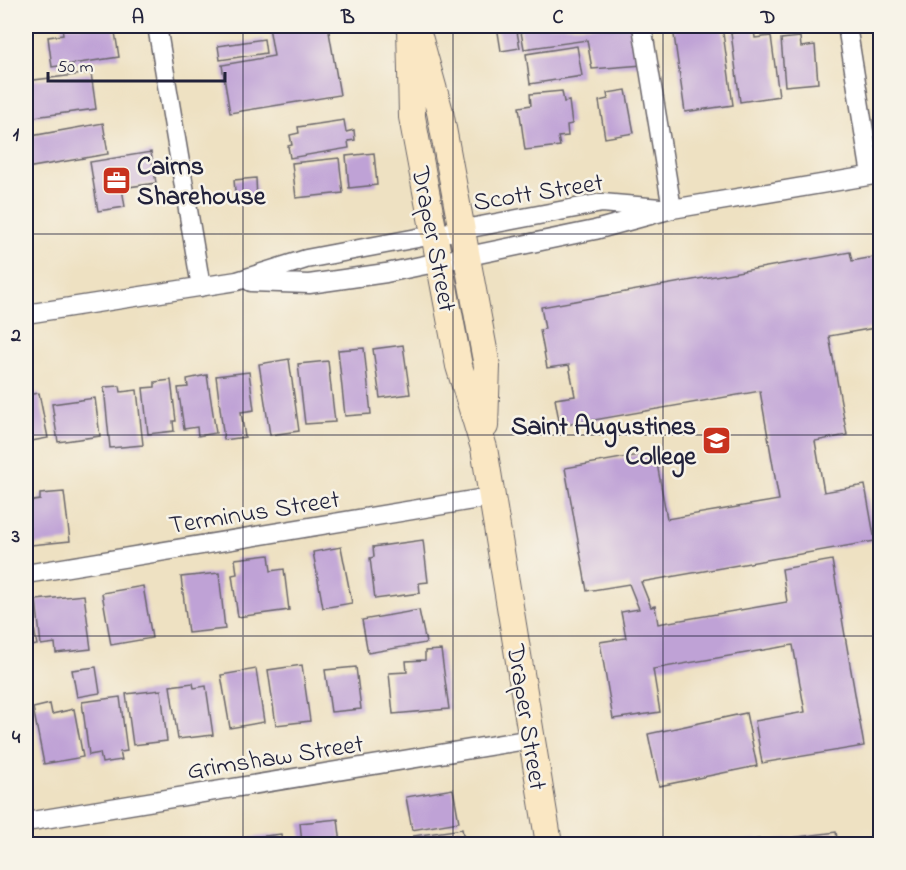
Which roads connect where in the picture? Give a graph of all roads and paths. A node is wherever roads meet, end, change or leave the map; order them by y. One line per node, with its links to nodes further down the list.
1 (157, 26): 13 (street)
2 (410, 26): 9 (main road, Draper Street)
3 (416, 26): 8 (main road, Draper Street)
4 (642, 26): 7 (street)
5 (847, 26): 6 (street)
6 (876, 175): 7 (street, Scott Street)
7 (672, 209): 8 (street, Scott Street); 10 (street, Scott Street)
8 (462, 228): 9 (street, Scott Street); 10 (main road, Draper Street)
9 (434, 234): 11 (main road, Draper Street); 12 (street, Scott Street)
10 (467, 257): 11 (street, Scott Street); 15 (main road, Draper Street)
11 (439, 262): 12 (street, Scott Street); 15 (main road, Draper Street)
12 (237, 281): 13 (street, Scott Street)
13 (201, 287): 14 (street, Scott Street)
14 (26, 314)
15 (484, 448): 16 (main road, Draper Street)
16 (491, 497): 17 (street, Terminus Street); 18 (main road, Draper Street)
17 (26, 574)
18 (532, 739): 19 (street, Grimshaw Street); 20 (main road, Draper Street)
19 (26, 822)
20 (549, 844)

